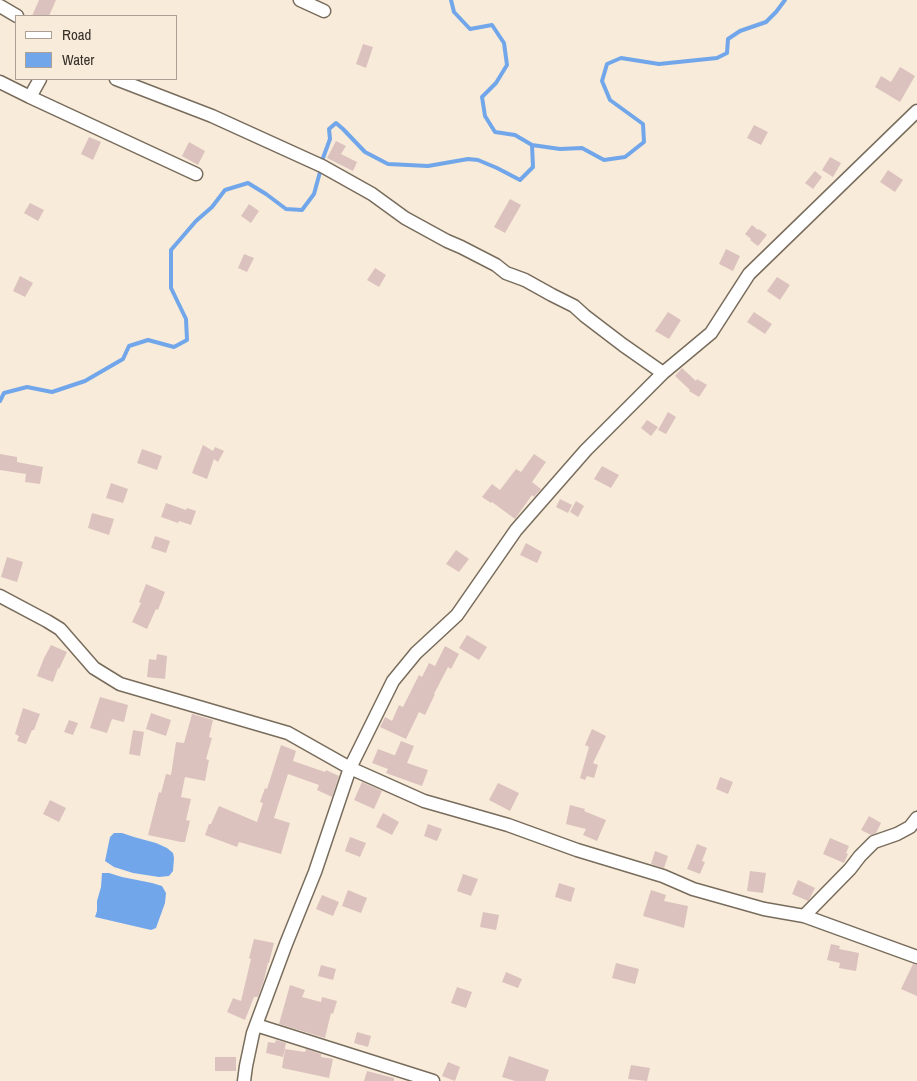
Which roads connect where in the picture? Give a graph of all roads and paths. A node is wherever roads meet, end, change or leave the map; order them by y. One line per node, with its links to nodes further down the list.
1 (300, 0): 3 (street)
2 (0, 6): 4 (street)
3 (324, 12)
4 (15, 15)
5 (39, 80): 8 (street)
6 (119, 80): 11 (street)
7 (0, 82): 8 (street)
8 (30, 97): 10 (street)
9 (917, 111): 11 (street)
10 (196, 174)
11 (663, 373): 13 (street)
12 (0, 596): 13 (street)
13 (350, 768): 15 (street); 17 (street)
14 (917, 818): 15 (street)
15 (804, 916): 16 (street)
16 (917, 957)
17 (256, 1025): 18 (street); 19 (street)
18 (244, 1081)
19 (433, 1081)

